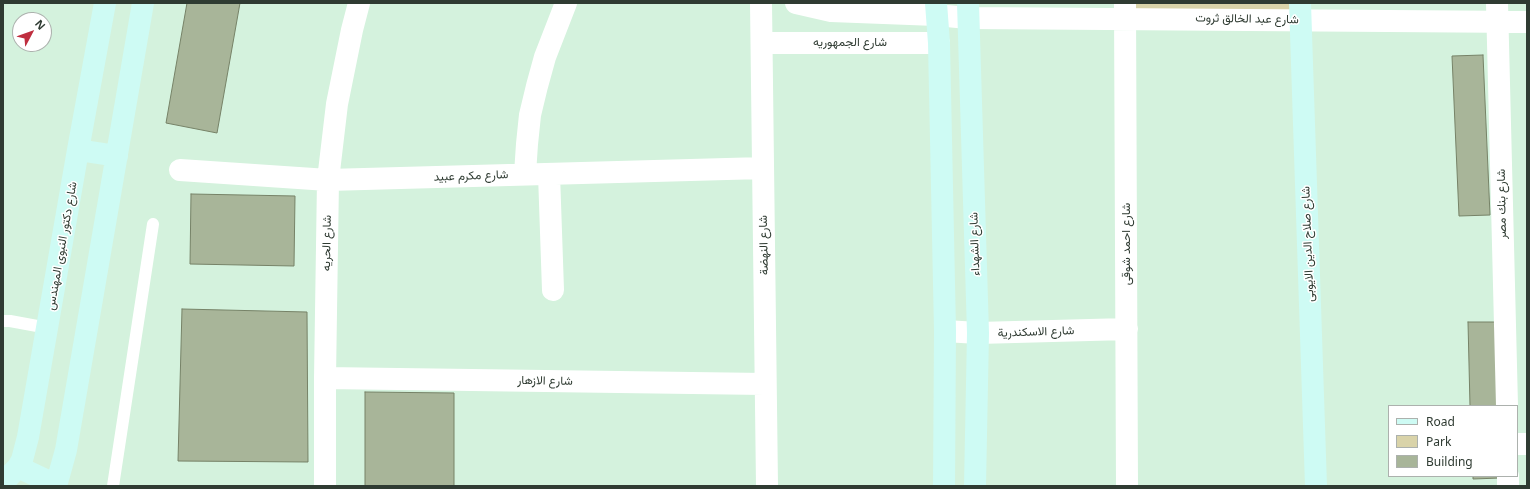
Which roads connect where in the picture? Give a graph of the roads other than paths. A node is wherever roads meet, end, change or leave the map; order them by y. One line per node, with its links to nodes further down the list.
1 (105, 3): 15 (street, شارع دكتور النبوى المهندس)
2 (143, 3): 16 (street)
3 (358, 3): 21 (street, شارع الحريه)
4 (566, 3): 19 (street)
5 (761, 3): 13 (street, شارع النهضة)
6 (801, 4): 7 (street)
7 (936, 9): 8 (street); 14 (street)
8 (968, 11): 9 (street, شارع عبد الخالق ثروت); 28 (street, شارع الشهداء)
9 (1125, 11): 10 (street, شارع عبد الخالق ثروت); 26 (street, شارع احمد شوقى)
10 (1301, 12): 11 (street, شارع عبد الخالق ثروت); 41 (street, شارع صلاح الدين الايوبى)
11 (1498, 12): 12 (street, شارع عبد الخالق ثروت); 31 (street, شارع بنك مصر)
12 (1527, 22)
13 (762, 43): 14 (street, شارع الجمهوريه); 17 (street, شارع النهضة)
14 (939, 43): 27 (street)
15 (78, 150): 16 (street); 25 (street, شارع دكتور النبوى المهندس)
16 (117, 156): 34 (street)
17 (763, 168): 20 (street, شارع مكرم عبيد); 30 (street, شارع النهضة)
18 (180, 170): 21 (street, شارع مكرم عبيد)
19 (525, 174): 20 (street, شارع مكرم عبيد); 21 (street, شارع مكرم عبيد)
20 (550, 174): 23 (street)
21 (328, 180): 29 (street, شارع الحريه)
22 (153, 224): 35 (lane)
23 (553, 290)
24 (3, 321): 25 (lane)
25 (48, 328): 32 (street, شارع دكتور النبوى المهندس)
26 (1127, 329): 28 (street, شارع الاسكندرية); 40 (street, شارع احمد شوقى)
27 (945, 331): 28 (street, شارع الاسكندرية); 38 (street)
28 (978, 333): 39 (street, شارع الشهداء)
29 (325, 378): 30 (street, شارع الازهار); 36 (street, شارع الحريه)
30 (766, 384): 37 (street, شارع النهضة)
31 (1507, 405)
32 (18, 467): 33 (street, شارع دكتور النبوى المهندس); 34 (street)
33 (3, 483)
34 (56, 486)
35 (113, 486)
36 (325, 486)
37 (767, 486)
38 (944, 486)
39 (975, 486)
40 (1127, 486)
41 (1316, 486)

